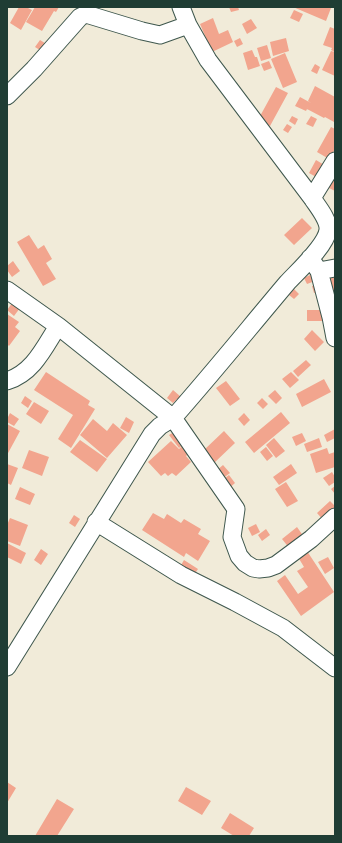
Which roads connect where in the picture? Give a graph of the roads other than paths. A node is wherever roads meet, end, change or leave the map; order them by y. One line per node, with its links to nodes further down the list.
1 (181, 7): 2 (street)
2 (188, 25): 3 (street); 5 (street)
3 (7, 96)
4 (335, 161): 5 (street)
5 (312, 198): 6 (street)
6 (321, 266): 9 (street); 11 (street)
7 (7, 290): 8 (street)
8 (58, 326): 10 (street); 11 (street)
9 (335, 338)
10 (7, 381)
11 (174, 418): 12 (street); 13 (street)
12 (335, 517)
13 (96, 522): 14 (street); 15 (street)
14 (7, 667)
15 (335, 668)

